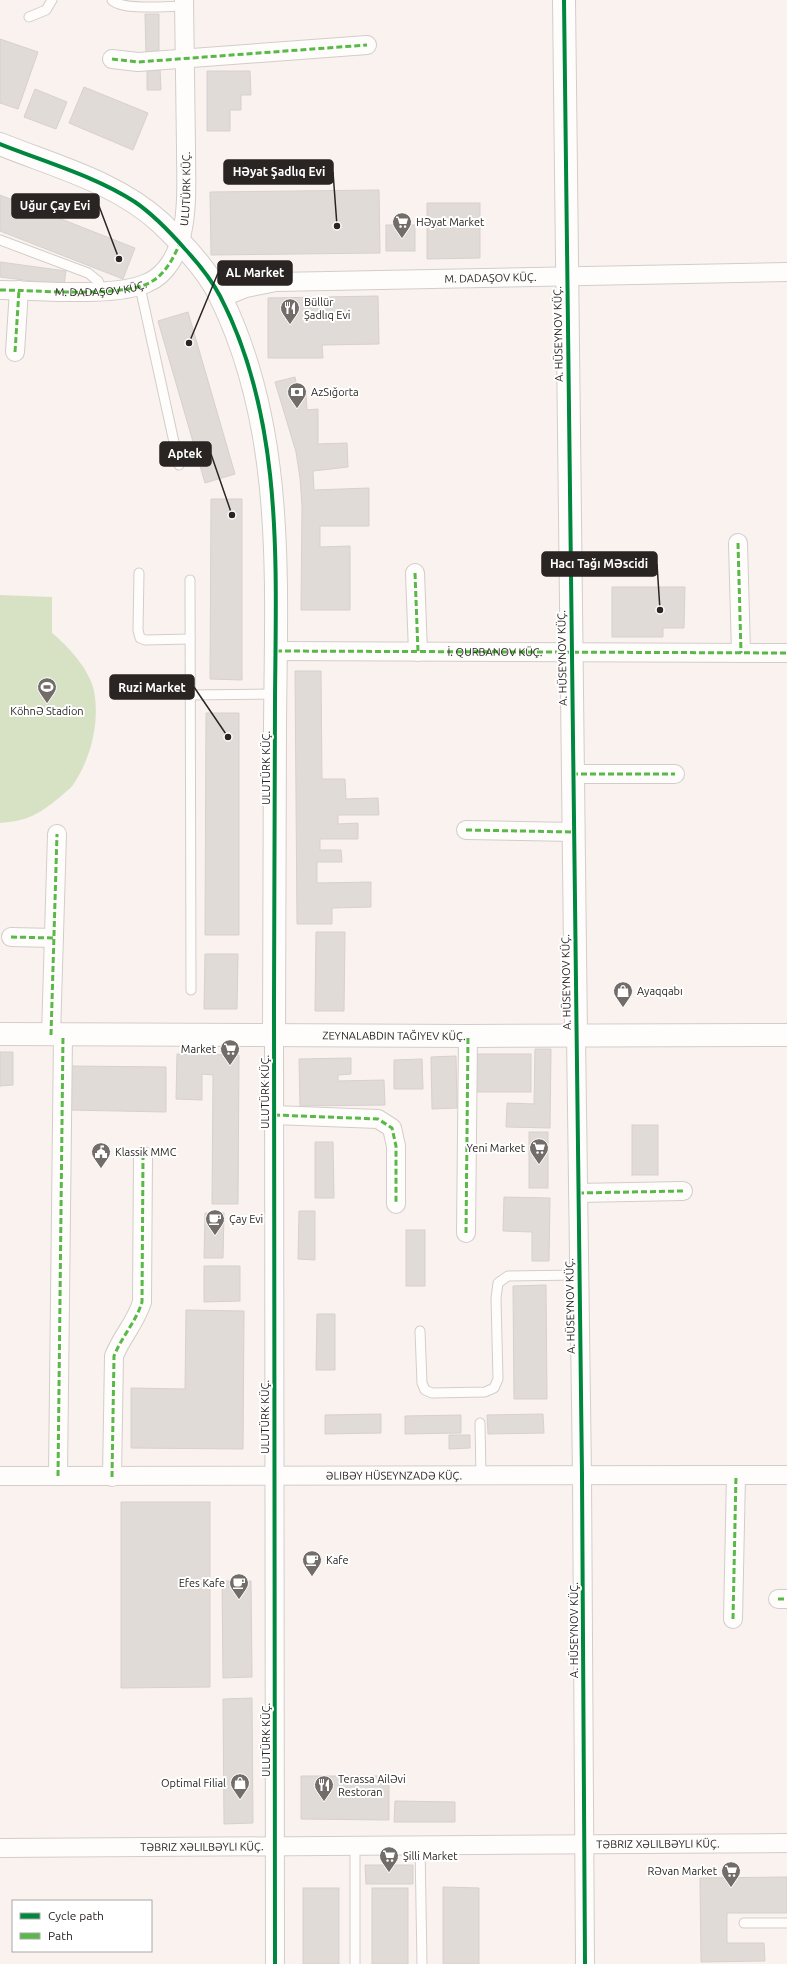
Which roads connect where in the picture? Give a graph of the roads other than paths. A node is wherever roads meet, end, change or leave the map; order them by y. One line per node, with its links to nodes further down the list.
1 (52, 0): 5 (lane)
2 (112, 0): 4 (lane)
3 (564, 0): 13 (street, A. HÜSEYNOV KÜÇ.)
4 (184, 3): 7 (street, ULUTÜRK KÜÇ.)
5 (29, 17)
6 (367, 45): 7 (street)
7 (185, 58): 8 (street); 11 (street, ULUTÜRK KÜÇ.)
8 (112, 59)
9 (0, 144): 11 (street)
10 (0, 240): 17 (lane)
11 (180, 243): 14 (street, M. DADAŞOV KÜÇ.); 18 (street, ULUTÜRK KÜÇ.)
12 (787, 272): 13 (street, M. DADAŞOV KÜÇ.)
13 (567, 276): 18 (street, M. DADAŞOV KÜÇ.); 28 (street, A. HÜSEYNOV KÜÇ.)
14 (140, 286): 17 (street, M. DADAŞOV KÜÇ.); 20 (lane)
15 (0, 290): 16 (street, M. DADAŞOV KÜÇ.)
16 (19, 290): 17 (street, M. DADAŞOV KÜÇ.); 19 (street)
17 (102, 291)
18 (221, 298): 26 (street, ULUTÜRK KÜÇ.)
19 (15, 352)
20 (180, 465)
21 (738, 543): 29 (street)
22 (139, 573): 25 (lane)
23 (416, 573): 27 (street)
24 (190, 580): 25 (lane)
25 (190, 639): 32 (lane)
26 (276, 651): 27 (street, İ. QURBANOV KÜÇ.); 31 (street, ULUTÜRK KÜÇ.)
27 (418, 652): 28 (street, İ. QURBANOV KÜÇ.)
28 (571, 653): 29 (street, İ. QURBANOV KÜÇ.); 33 (street, A. HÜSEYNOV KÜÇ.)
29 (742, 653): 30 (street, İ. QURBANOV KÜÇ.)
30 (787, 653)
31 (275, 694): 32 (lane); 43 (street, ULUTÜRK KÜÇ.)
32 (189, 695): 40 (lane)
33 (572, 774): 34 (street); 36 (street, A. HÜSEYNOV KÜÇ.)
34 (675, 774)
35 (466, 830): 36 (street)
36 (573, 832): 46 (street, A. HÜSEYNOV KÜÇ.)
37 (57, 834): 39 (street)
38 (11, 937): 39 (street)
39 (54, 938): 42 (street)
40 (191, 990)
41 (0, 1034): 42 (street)
42 (57, 1035): 43 (street); 59 (street)
43 (274, 1035): 45 (street); 47 (street, ULUTÜRK KÜÇ.)
44 (787, 1035): 46 (street)
45 (468, 1036): 46 (street); 52 (street)
46 (576, 1036): 50 (street, A. HÜSEYNOV KÜÇ.)
47 (274, 1115): 51 (street); 61 (street, ULUTÜRK KÜÇ.)
48 (143, 1156): 60 (street)
49 (682, 1191): 50 (street)
50 (578, 1193): 53 (street, A. HÜSEYNOV KÜÇ.)
51 (396, 1204)
52 (466, 1232)
53 (579, 1275): 54 (lane); 63 (street, A. HÜSEYNOV KÜÇ.)
54 (420, 1331)
55 (480, 1423): 62 (lane)
56 (736, 1475): 57 (street, ƏLIBƏY HÜSEYNZADƏ KÜÇ.); 63 (street, ƏLIBƏY HÜSEYNZADƏ KÜÇ.); 64 (street)
57 (787, 1475)
58 (0, 1476): 59 (street, ƏLIBƏY HÜSEYNZADƏ KÜÇ.)
59 (58, 1476): 60 (street, ƏLIBƏY HÜSEYNZADƏ KÜÇ.)
60 (112, 1476): 61 (street, ƏLIBƏY HÜSEYNZADƏ KÜÇ.)
61 (274, 1476): 62 (street, ƏLIBƏY HÜSEYNZADƏ KÜÇ.); 68 (street, ULUTÜRK KÜÇ.)
62 (481, 1476): 63 (street, ƏLIBƏY HÜSEYNZADƏ KÜÇ.)
63 (582, 1476): 67 (street, A. HÜSEYNOV KÜÇ.)
64 (733, 1619)
65 (787, 1843): 67 (street, TƏBRIZ XƏLILBƏYLI KÜÇ.)
66 (420, 1844): 67 (street, TƏBRIZ XƏLILBƏYLI KÜÇ.); 69 (street, TƏBRIZ XƏLILBƏYLI KÜÇ.); 75 (lane)
67 (585, 1844): 76 (street, A. HÜSEYNOV KÜÇ.)
68 (274, 1845): 69 (street, TƏBRIZ XƏLILBƏYLI KÜÇ.); 70 (street, TƏBRIZ XƏLILBƏYLI KÜÇ.); 73 (street, ULUTÜRK KÜÇ.)
69 (355, 1845): 74 (lane)
70 (0, 1848)
71 (744, 1923): 72 (lane)
72 (787, 1923)
73 (275, 1964)
74 (355, 1964)
75 (422, 1964)
76 (585, 1964)

